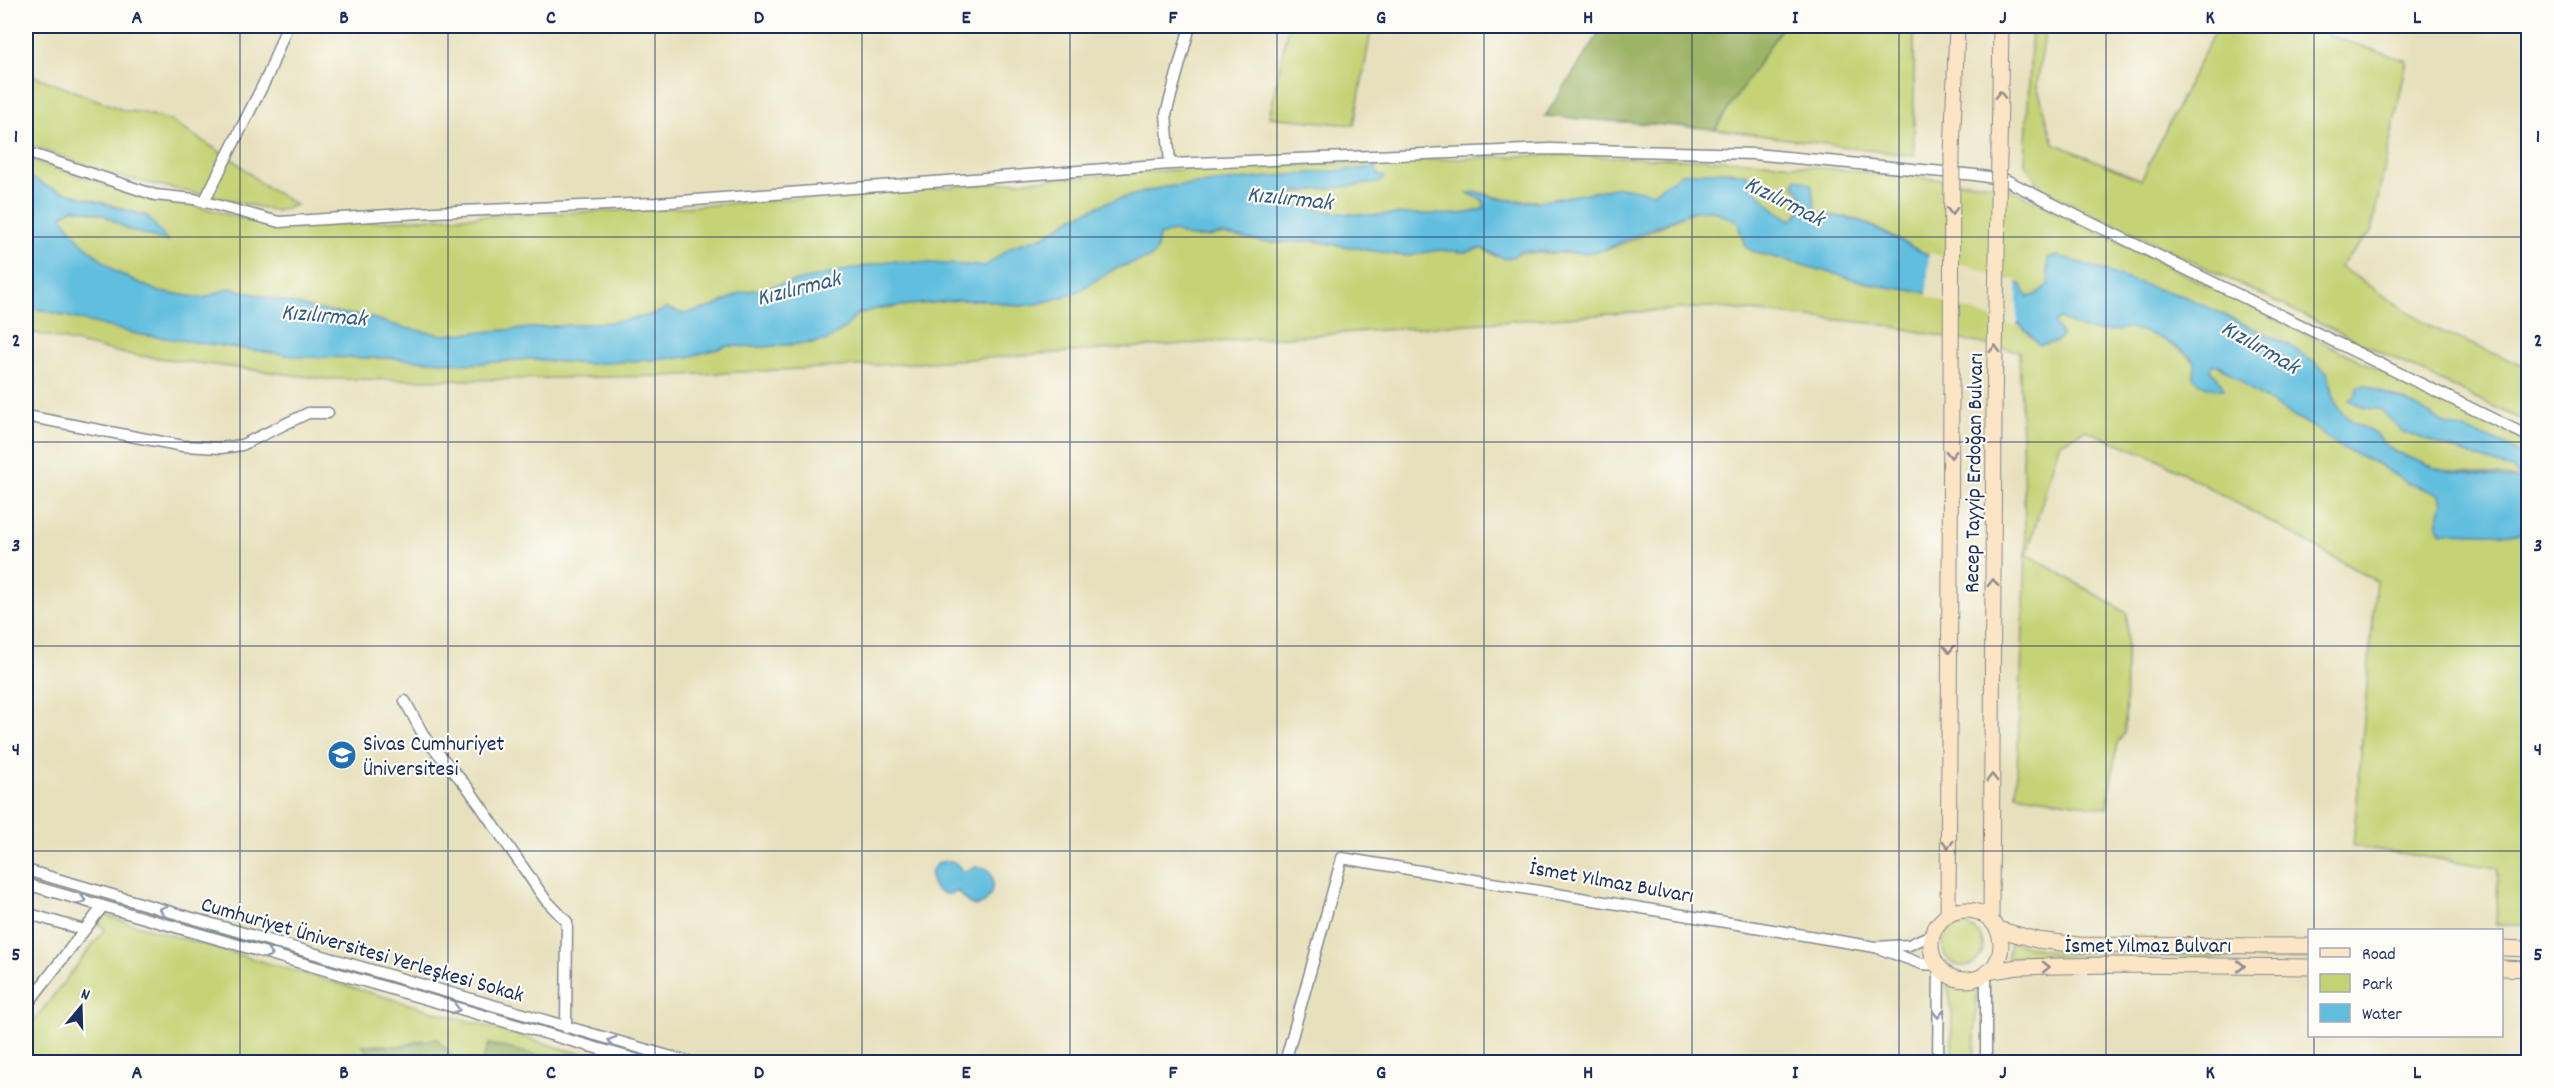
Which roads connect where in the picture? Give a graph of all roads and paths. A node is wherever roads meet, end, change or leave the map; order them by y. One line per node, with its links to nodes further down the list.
1 (287, 26): 7 (street)
2 (1190, 26): 6 (street)
3 (1956, 26): 16 (street, Recep Tayyip Erdoğan Bulvarı, one-way to 16, bridge)
4 (2001, 26): 17 (street, Recep Tayyip Erdoğan Bulvarı, one-way to 4, bridge)
5 (26, 152): 7 (street)
6 (1170, 164): 7 (street); 10 (street)
7 (204, 202)
8 (328, 413): 9 (street)
9 (26, 416)
10 (2529, 436)
11 (405, 701): 30 (street)
12 (26, 870): 30 (street, Cumhuriyet Üniversitesi Yerleşkesi Sokak, one-way to 12)
13 (26, 884): 14 (street, Cumhuriyet Üniversitesi Yerleşkesi Sokak, one-way to 14)
14 (103, 906): 18 (street); 31 (street, Cumhuriyet Üniversitesi Yerleşkesi Sokak, one-way to 31)
15 (26, 913): 18 (street)
16 (1947, 915): 17 (street, İsmet Yılmaz Bulvarı); 19 (street)
17 (1994, 925): 21 (street, İsmet Yılmaz Bulvarı); 28 (street)
18 (84, 930): 29 (street)
19 (1933, 934): 20 (street, İsmet Yılmaz Bulvarı); 24 (street)
20 (1875, 946): 24 (street, İsmet Yılmaz Bulvarı); 33 (street, İsmet Yılmaz Bulvarı)
21 (2308, 946)
22 (2503, 948): 23 (street)
23 (2529, 949)
24 (1939, 965): 28 (street, İsmet Yılmaz Bulvarı); 34 (street, one-way to 34)
25 (2308, 967): 28 (street, İsmet Yılmaz Bulvarı, one-way to 25)
26 (2503, 968): 27 (street)
27 (2529, 969)
28 (1987, 972): 35 (street)
29 (26, 1006)
30 (566, 1028): 32 (street, Cumhuriyet Üniversitesi Yerleşkesi Sokak, one-way to 30)
31 (645, 1062)
32 (689, 1062)
33 (1285, 1062)
34 (1938, 1062)
35 (1986, 1062)

